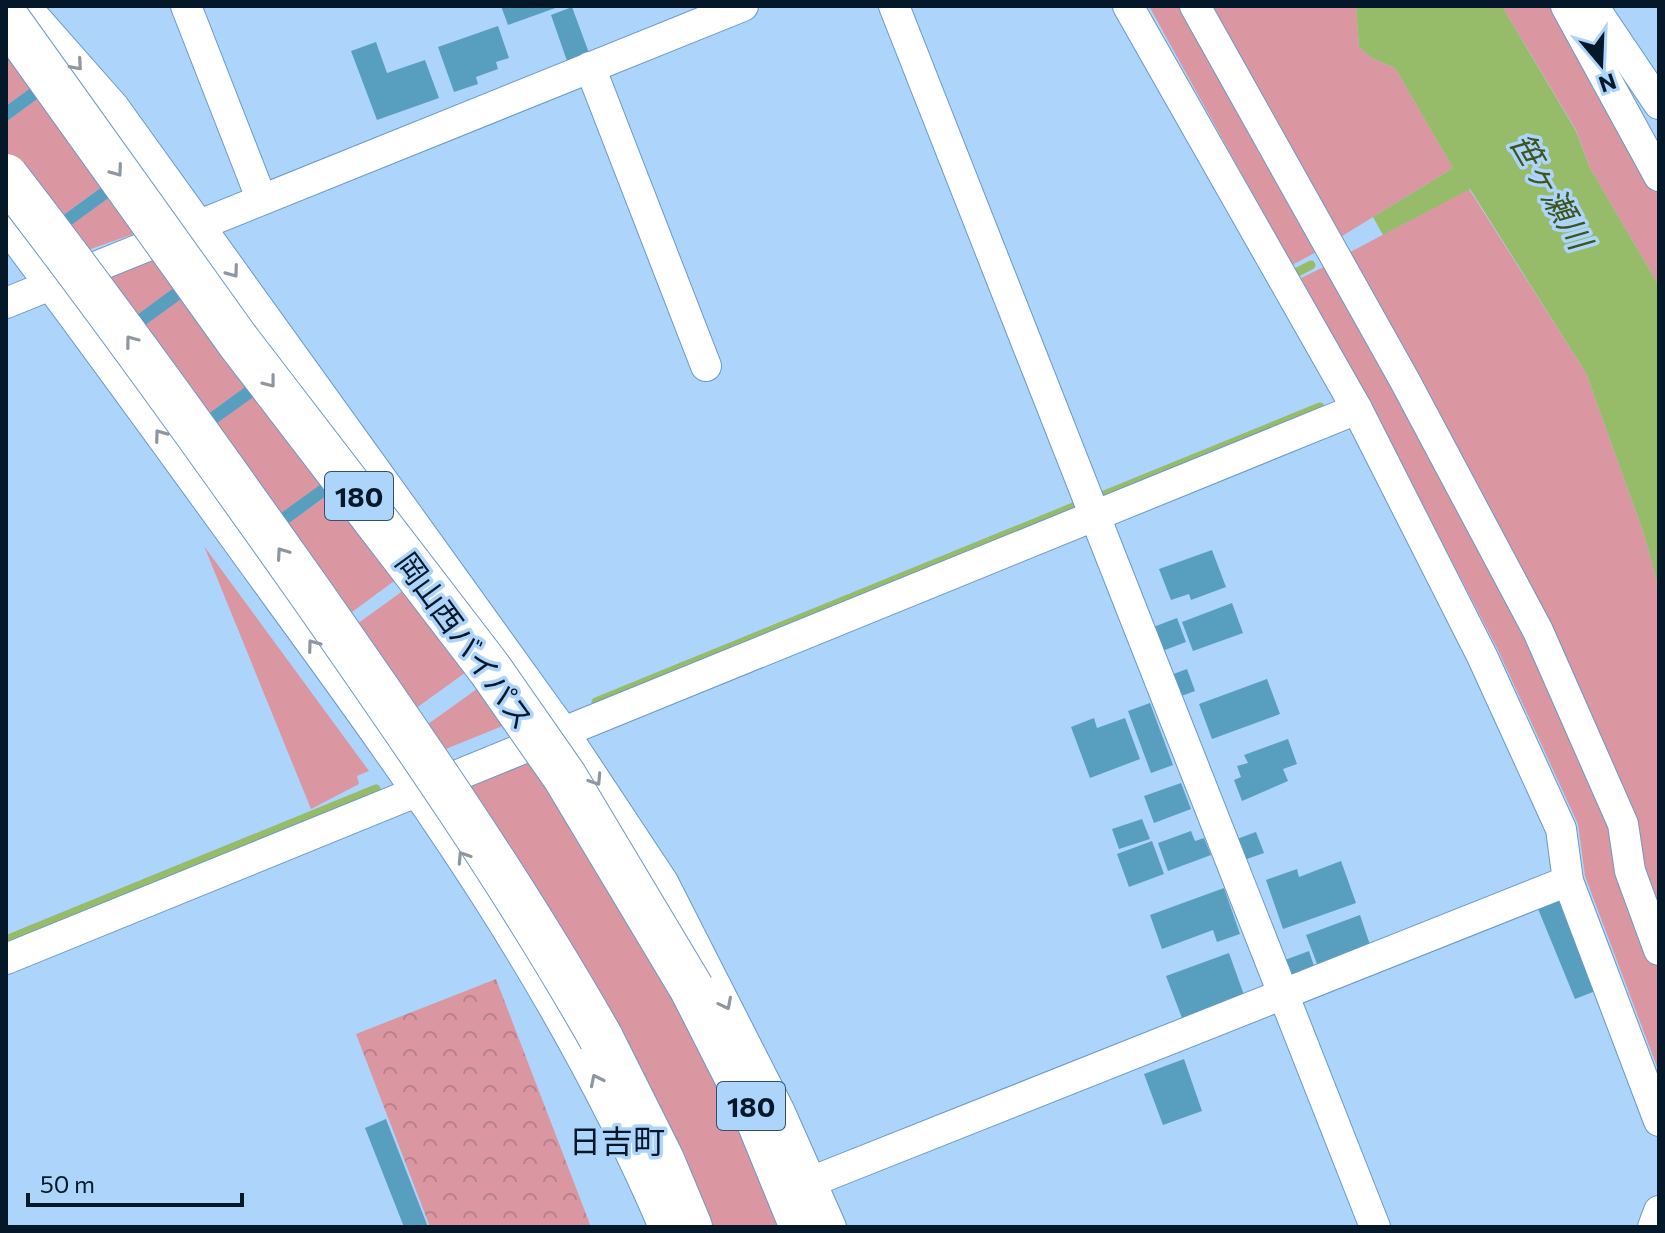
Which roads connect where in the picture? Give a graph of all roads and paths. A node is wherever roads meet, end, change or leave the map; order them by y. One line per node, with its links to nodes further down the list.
1 (25, 6): 16 (street, one-way to 16)
2 (186, 6): 14 (street)
3 (743, 6): 10 (street)
4 (894, 6): 21 (street)
5 (1128, 6): 20 (street)
6 (1195, 6): 25 (street)
7 (1566, 6): 13 (street)
8 (1593, 6): 11 (street)
9 (6, 17): 33 (highway, 岡山西バイパス / 180, one-way to 33, bridge)
10 (590, 67): 14 (street); 19 (street)
11 (1659, 104)
12 (6, 176): 32 (highway, one-way to 12, bridge)
13 (1659, 176)
14 (261, 198): 16 (street)
15 (6, 226): 17 (street)
16 (199, 226): 17 (street); 22 (street, one-way to 22)
17 (51, 286): 18 (street); 23 (street, one-way to 17)
18 (6, 303)
19 (706, 366)
20 (1357, 409): 21 (street); 24 (street)
21 (1095, 516): 22 (street); 27 (street)
22 (563, 731): 23 (street); 29 (street, one-way to 29)
23 (419, 790): 26 (street); 31 (street, one-way to 23)
24 (1568, 881): 27 (street); 28 (street)
25 (1659, 950)
26 (6, 959)
27 (1281, 992): 29 (street); 35 (street)
28 (1659, 1121)
29 (813, 1181): 34 (street)
30 (1659, 1211): 36 (street)
31 (664, 1227)
32 (690, 1227)
33 (802, 1227)
34 (831, 1227)
35 (1375, 1227)
36 (1653, 1227)

